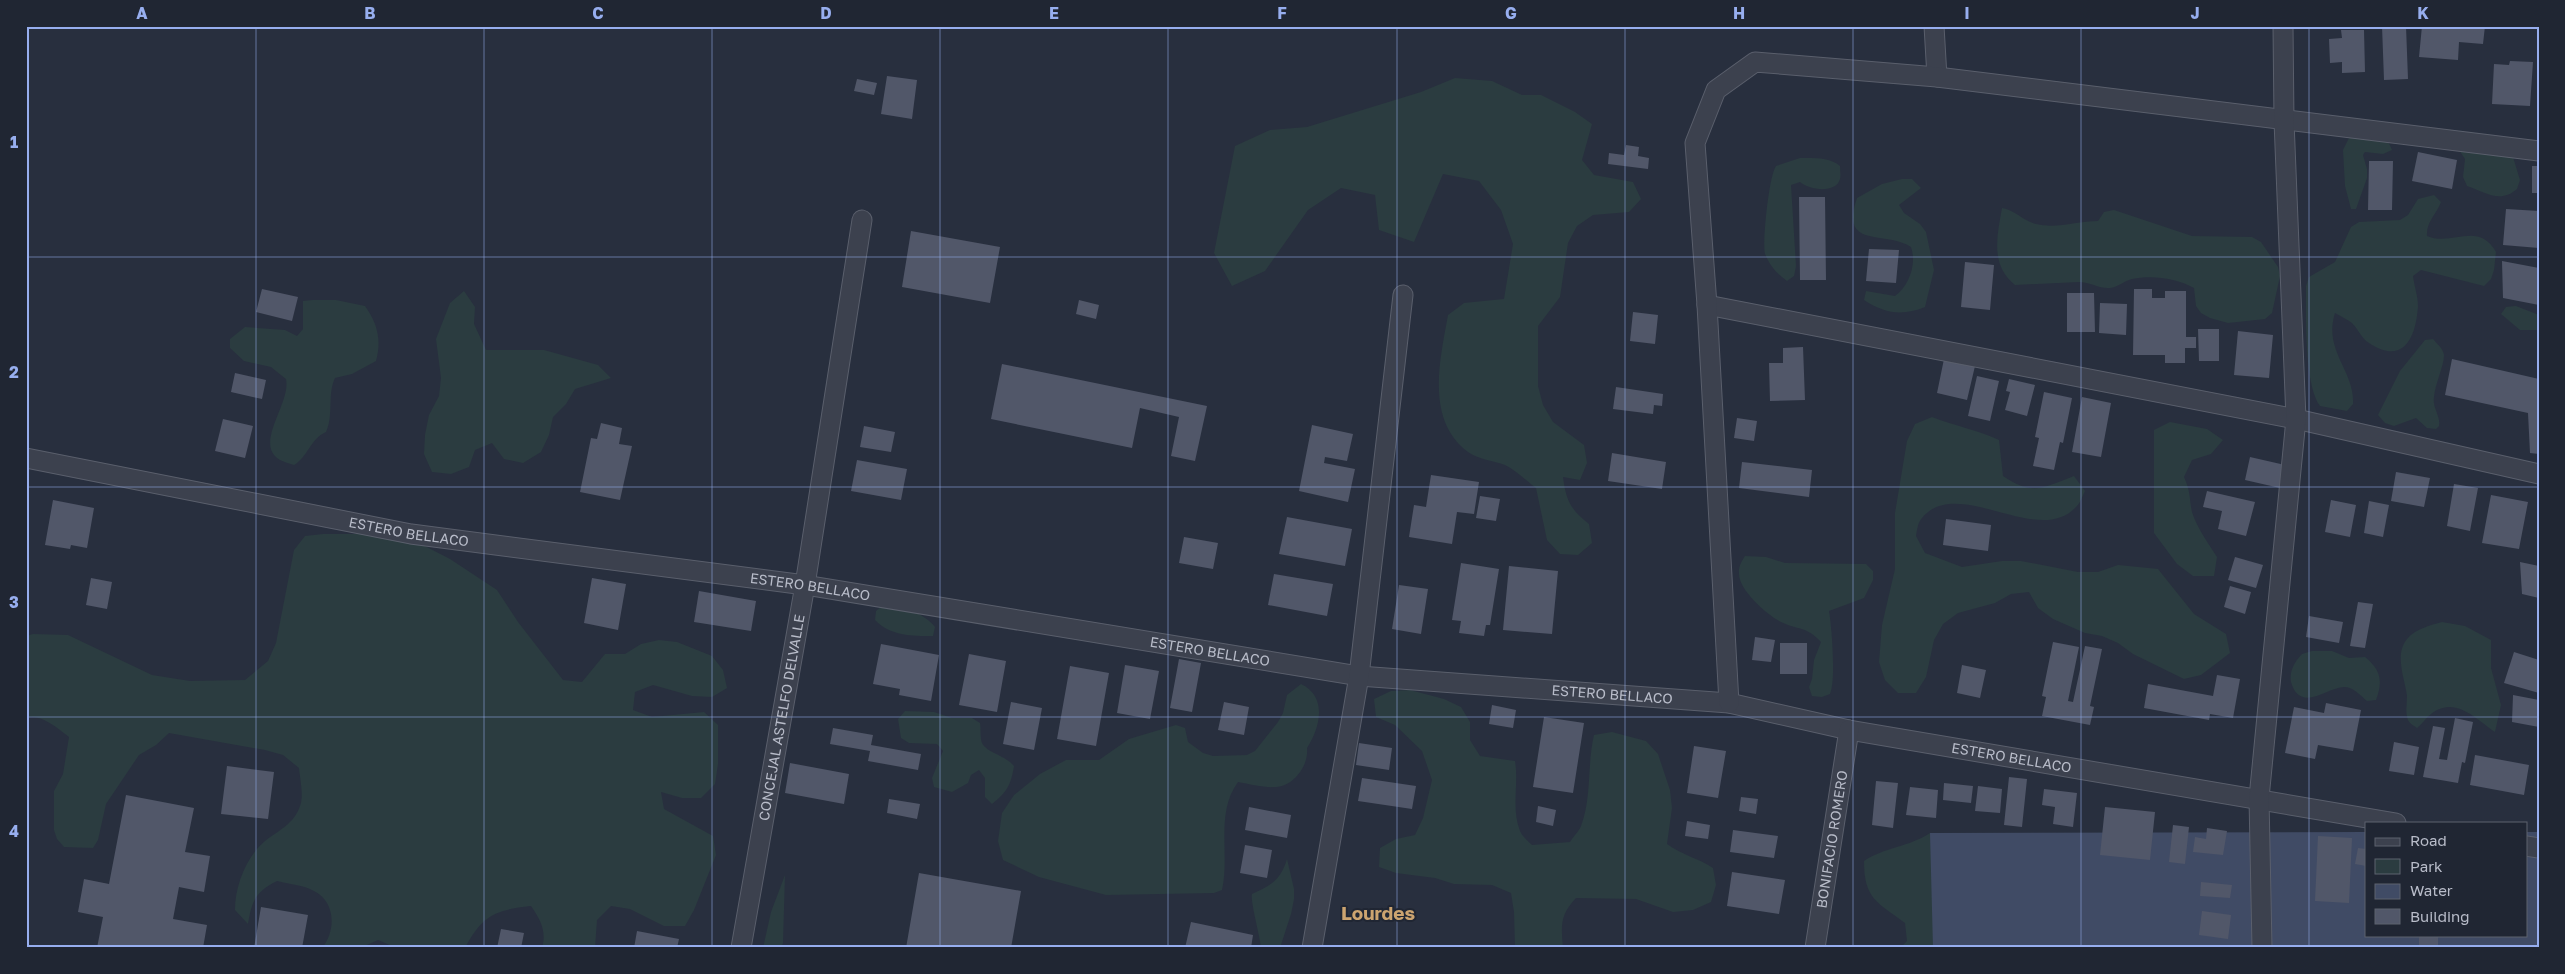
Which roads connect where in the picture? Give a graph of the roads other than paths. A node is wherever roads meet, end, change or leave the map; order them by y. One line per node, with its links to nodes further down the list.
1 (1934, 26): 3 (street)
2 (2283, 26): 4 (street)
3 (1937, 77): 4 (street); 8 (street)
4 (2284, 120): 5 (street); 9 (street)
5 (2539, 151)
6 (862, 220): 12 (street, CONCEJAL ASTELFO DELVALLE)
7 (1403, 295): 13 (street)
8 (1707, 305): 9 (street); 14 (street)
9 (2296, 419): 11 (street); 16 (street)
10 (26, 458): 12 (street, ESTERO BELLACO)
11 (2539, 474)
12 (805, 585): 13 (street, ESTERO BELLACO); 18 (street, CONCEJAL ASTELFO DELVALLE)
13 (1359, 676): 14 (street, ESTERO BELLACO); 19 (street)
14 (1729, 703): 15 (street, ESTERO BELLACO)
15 (1849, 730): 16 (street, ESTERO BELLACO); 20 (street, BONIFACIO ROMERO)
16 (2259, 798): 17 (street, ESTERO BELLACO); 21 (street)
17 (2391, 822)
18 (741, 948)
19 (1312, 948)
20 (1815, 948)
21 (2262, 948)

